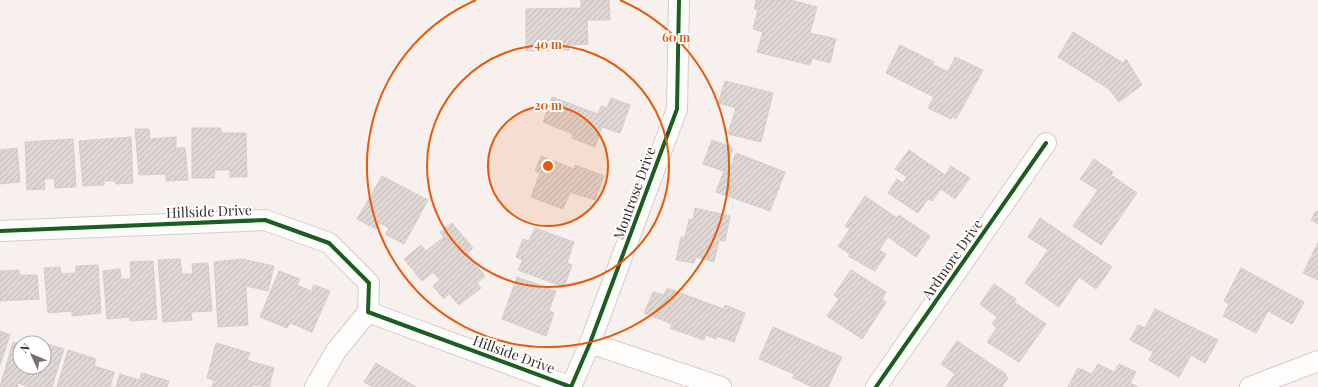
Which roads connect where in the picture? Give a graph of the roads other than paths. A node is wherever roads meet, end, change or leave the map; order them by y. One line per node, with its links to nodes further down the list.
1 (679, 0): 5 (street, Montrose Drive)
2 (1046, 143): 10 (street, Ardmore Drive)
3 (0, 231): 4 (street, Hillside Drive)
4 (368, 312): 7 (street); 8 (street, Hillside Drive)
5 (590, 343): 8 (street, Montrose Drive); 9 (street)
6 (1318, 361): 11 (street)
7 (315, 387)
8 (571, 387)
9 (721, 387)
10 (876, 387)
11 (1250, 387)

